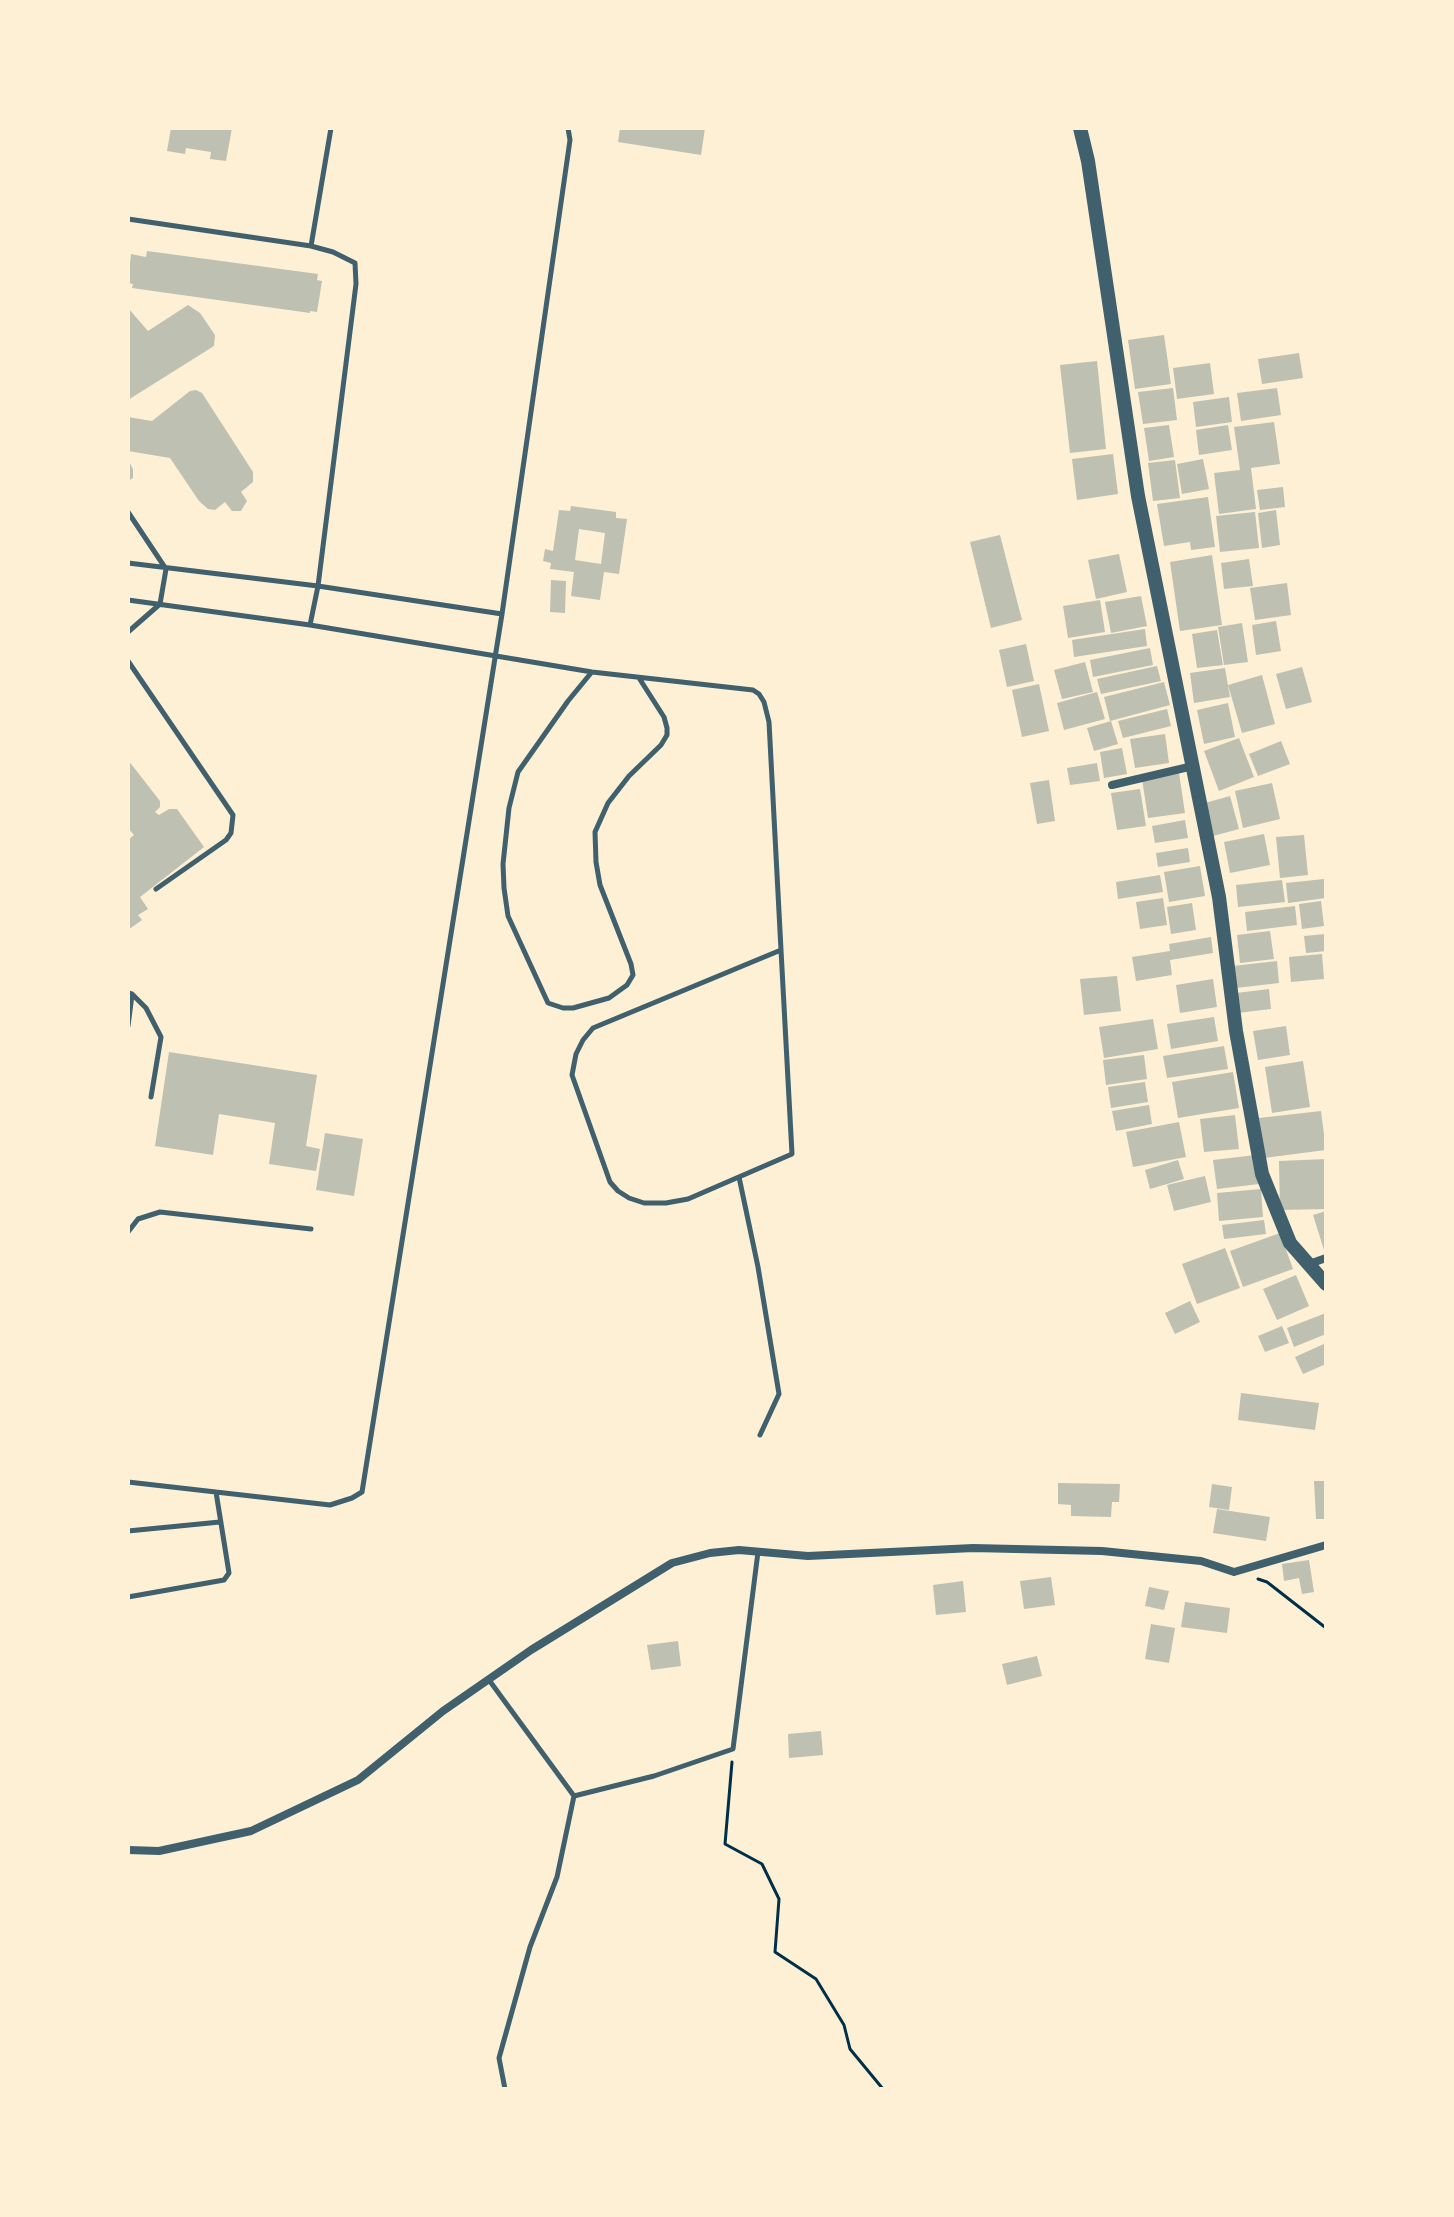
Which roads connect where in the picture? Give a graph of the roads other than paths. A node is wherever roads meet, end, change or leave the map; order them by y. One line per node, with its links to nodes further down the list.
1 (331, 128): 5 (lane)
2 (568, 128): 12 (lane)
3 (1080, 128): 19 (street)
4 (128, 219): 5 (lane)
5 (311, 246): 9 (lane)
6 (128, 512): 8 (lane)
7 (128, 563): 8 (lane)
8 (166, 569): 9 (lane); 11 (lane)
9 (318, 586): 12 (lane); 13 (lane)
10 (128, 600): 11 (lane)
11 (160, 604): 13 (lane); 14 (lane)
12 (502, 614): 15 (lane)
13 (310, 625): 15 (lane)
14 (128, 632)
15 (495, 656): 17 (lane); 34 (lane)
16 (128, 661): 21 (lane)
17 (592, 672): 18 (lane); 18 (lane)
18 (638, 678): 22 (lane)
19 (1193, 766): 20 (street); 30 (street)
20 (1112, 785)
21 (156, 889)
22 (781, 950): 26 (lane); 26 (lane)
23 (130, 993): 24 (lane); 25 (lane)
24 (128, 1026)
25 (151, 1097)
26 (739, 1177): 32 (lane)
27 (311, 1229): 28 (lane)
28 (128, 1232)
29 (1326, 1258): 30 (street)
30 (1309, 1264): 31 (street)
31 (1326, 1284)
32 (760, 1435)
33 (128, 1482): 34 (lane)
34 (216, 1492): 35 (lane)
35 (220, 1522): 36 (lane); 39 (lane)
36 (128, 1531)
37 (1326, 1545): 38 (street)
38 (758, 1552): 40 (street); 41 (lane)
39 (128, 1597)
40 (489, 1680): 41 (lane); 42 (street)
41 (574, 1796): 43 (lane)
42 (128, 1850)
43 (505, 2089)

